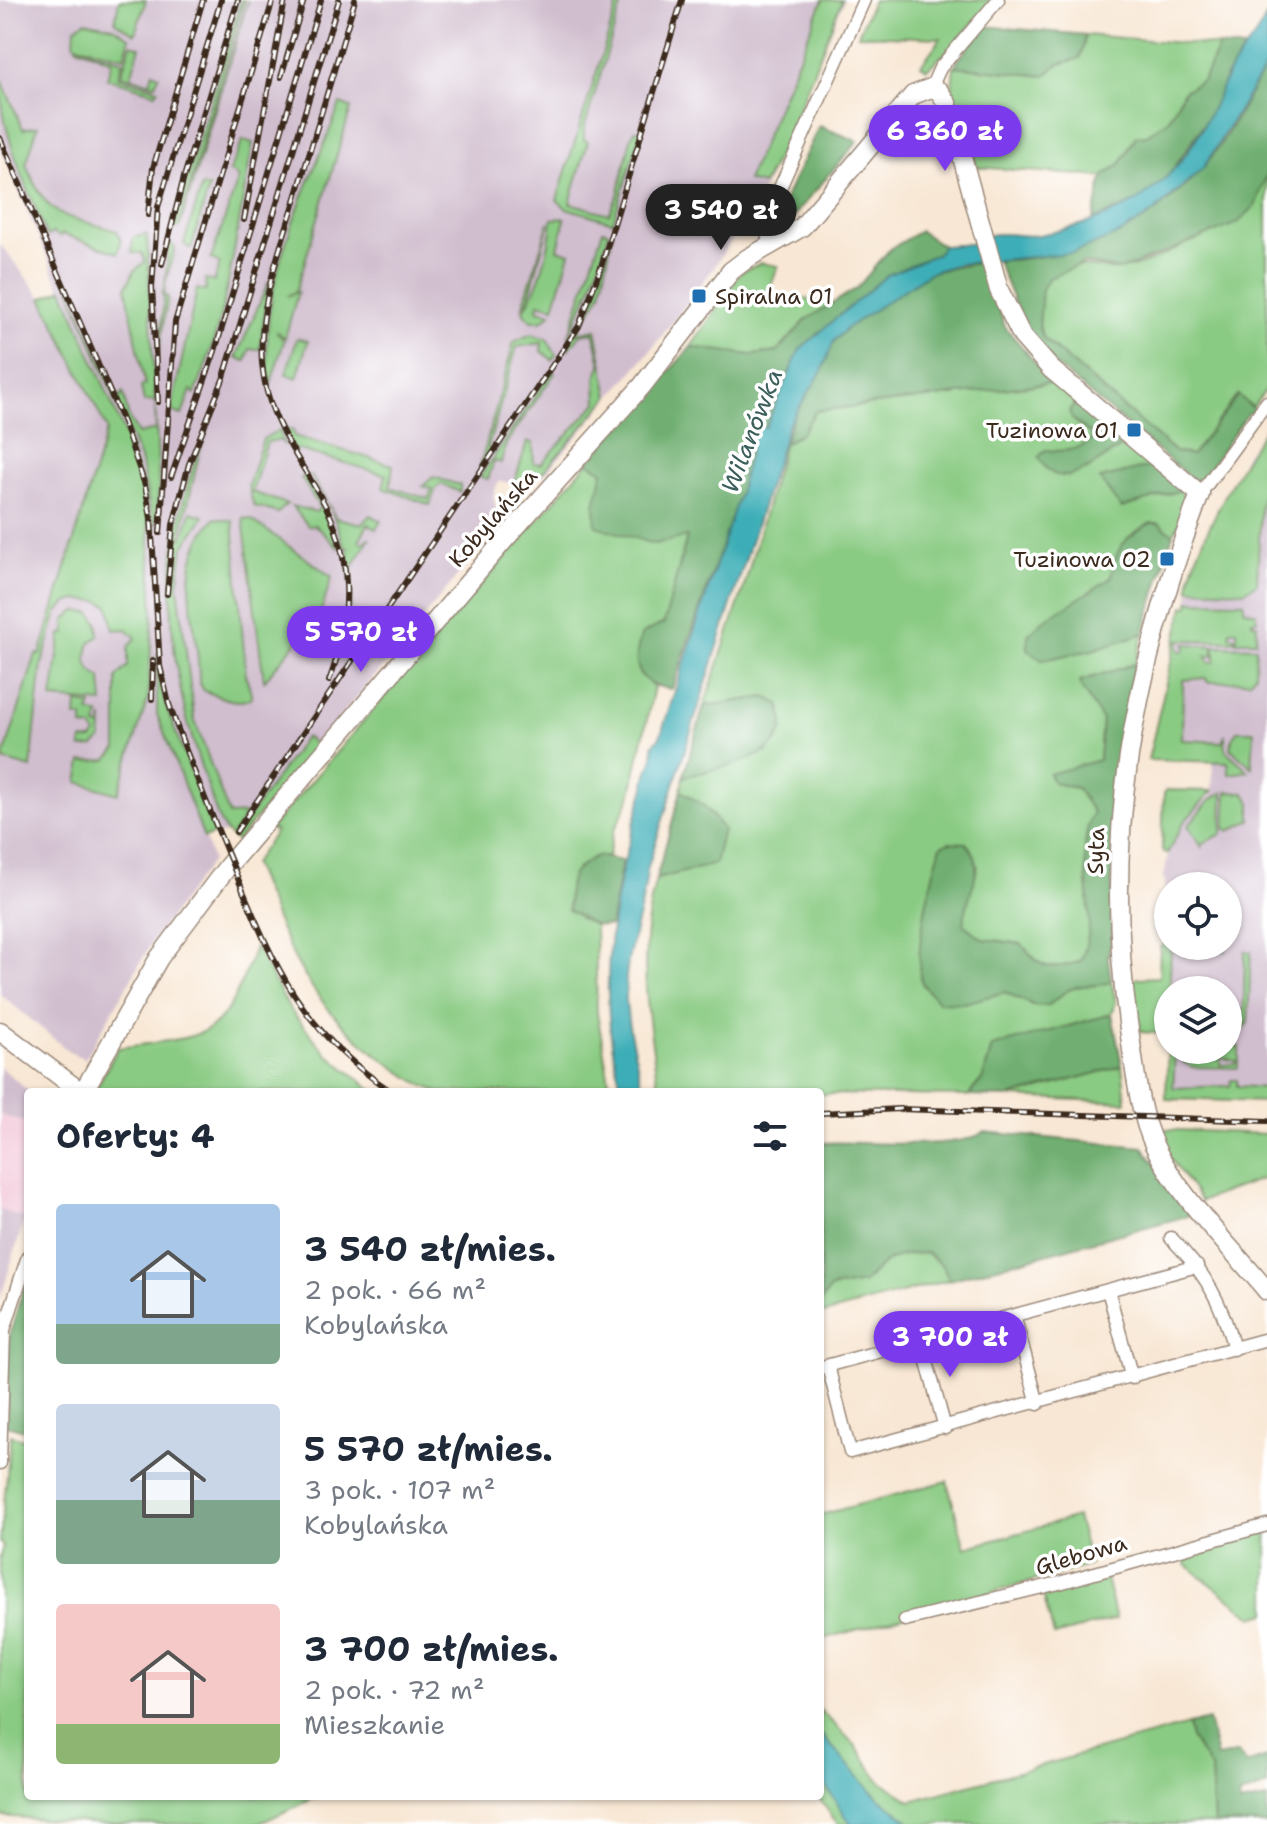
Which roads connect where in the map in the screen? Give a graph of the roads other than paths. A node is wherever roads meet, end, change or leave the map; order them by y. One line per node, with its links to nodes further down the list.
1 (864, 0): 4 (street)
2 (998, 0): 3 (street)
3 (931, 88): 4 (street, Kobylańska); 6 (street)
4 (771, 246): 9 (street, Kobylańska)
5 (1267, 402): 6 (street, Syta)
6 (1200, 494): 14 (street, Syta)
7 (0, 1031): 8 (street)
8 (77, 1088)
9 (84, 1088)
10 (1171, 1238): 11 (street)
11 (1197, 1266): 13 (street); 18 (street)
12 (24, 1268): 23 (street)
13 (1108, 1290): 15 (street); 20 (street)
14 (1267, 1291)
15 (1014, 1315): 17 (street); 21 (street)
16 (1267, 1339): 18 (street)
17 (921, 1340): 19 (street); 22 (street)
18 (1234, 1349): 20 (street)
19 (824, 1367): 22 (street)
20 (1132, 1378): 21 (street)
21 (1038, 1404): 22 (street)
22 (945, 1428)
23 (0, 1463)
24 (1267, 1525): 25 (street, Glebowa)
25 (905, 1620)

